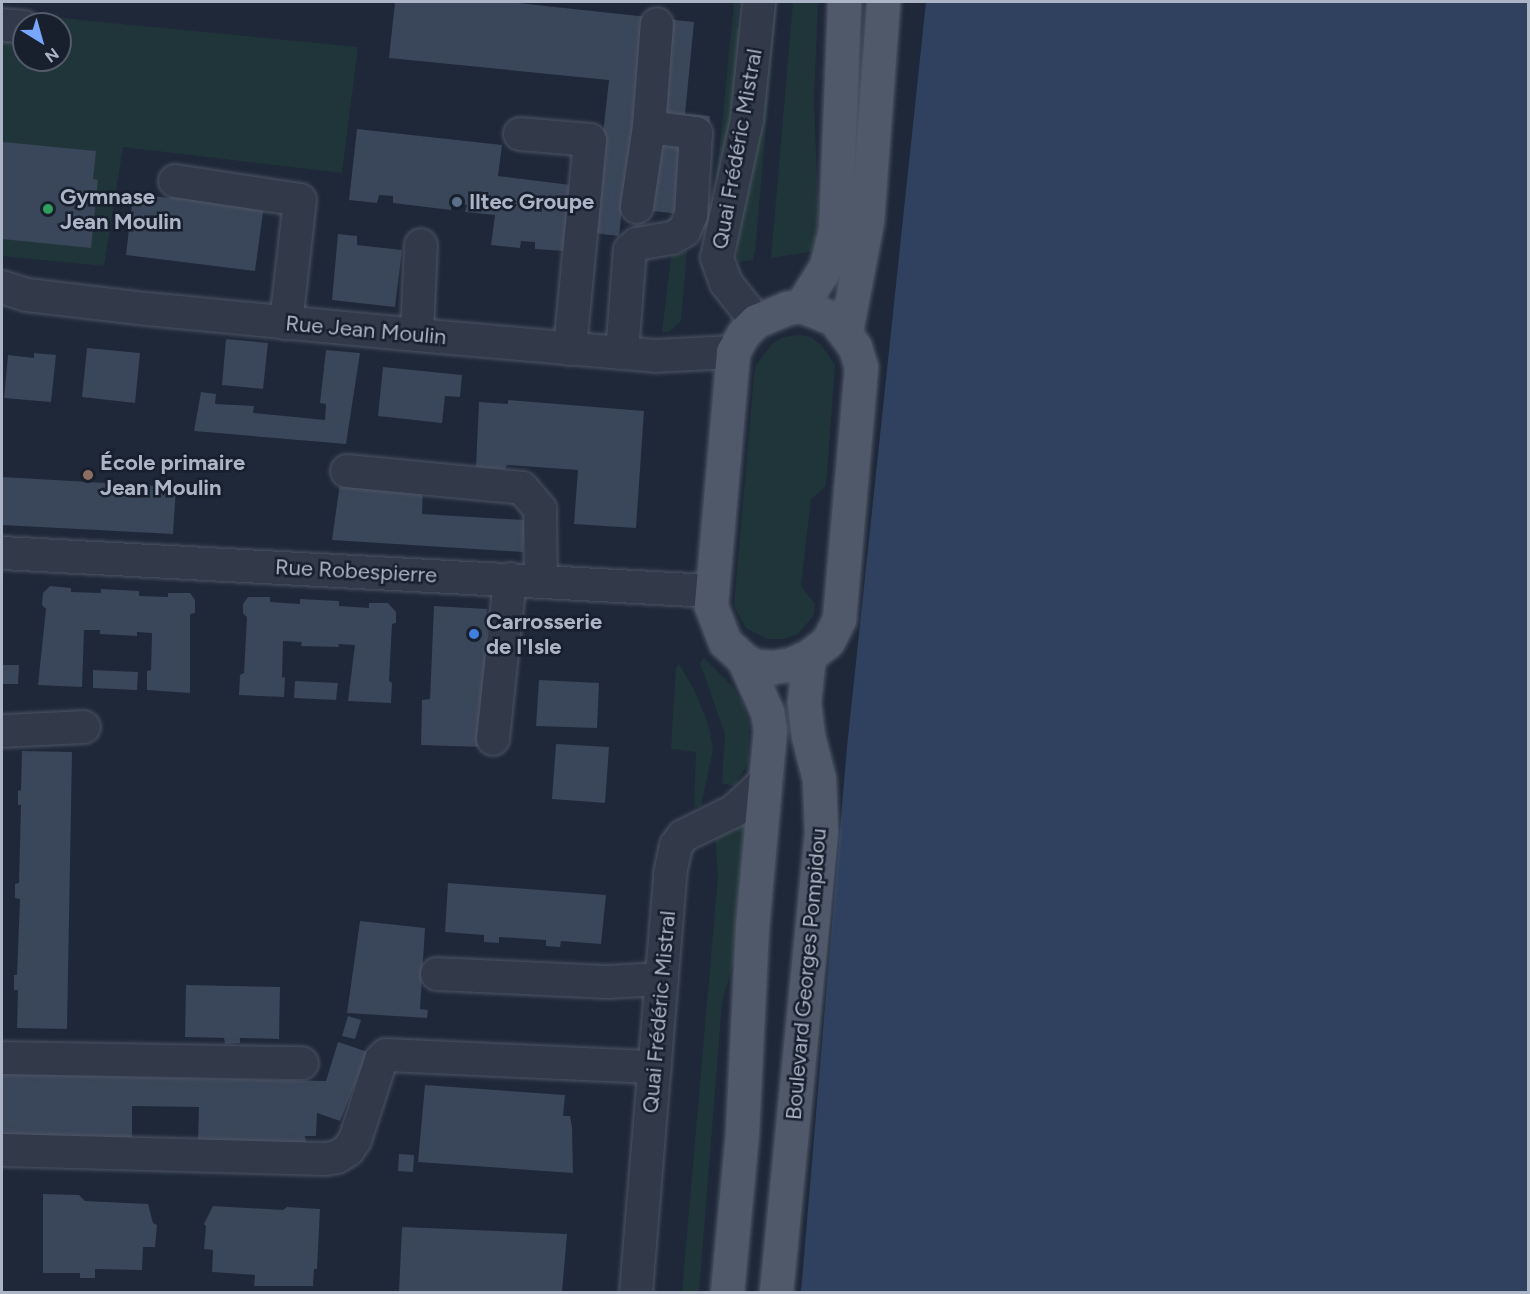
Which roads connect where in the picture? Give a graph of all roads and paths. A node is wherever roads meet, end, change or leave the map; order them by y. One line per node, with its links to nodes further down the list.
1 (759, 2): 14 (street, Quai Frédéric Mistral)
2 (831, 2): 6 (main road)
3 (844, 2): 6 (main road)
4 (883, 2): 16 (main road)
5 (657, 24): 7 (street)
6 (839, 104): 13 (main road)
7 (649, 127): 10 (street); 20 (street)
8 (520, 134): 18 (street)
9 (175, 181): 15 (street)
10 (638, 207)
11 (422, 246): 17 (street)
12 (2, 287): 15 (street, Rue Jean Moulin)
13 (801, 306): 14 (main road); 16 (main road)
14 (756, 321): 19 (main road)
15 (286, 323): 17 (street, Rue Jean Moulin)
16 (846, 331): 26 (main road)
17 (417, 335): 18 (street, Rue Jean Moulin)
18 (570, 349): 20 (street, Rue Jean Moulin)
19 (733, 352): 20 (street, Rue Jean Moulin); 25 (main road)
20 (622, 353)
21 (347, 471): 24 (street)
22 (2, 553): 23 (street, Rue Robespierre)
23 (510, 579): 24 (street, Rue Robespierre); 30 (street)
24 (541, 581): 25 (street, Rue Robespierre)
25 (710, 591): 27 (main road)
26 (809, 656): 27 (main road); 40 (main road, Boulevard Georges Pompidou)
27 (744, 660): 31 (main road)
28 (84, 728): 29 (street)
29 (2, 731)
30 (493, 739)
31 (767, 780): 33 (street, Quai Frédéric Mistral); 39 (main road)
32 (437, 974): 33 (street)
33 (662, 979): 36 (street, Quai Frédéric Mistral)
34 (2, 1058): 35 (street)
35 (302, 1063)
36 (655, 1067): 37 (street); 38 (street, Quai Frédéric Mistral)
37 (2, 1150)
38 (636, 1293)
39 (727, 1293)
40 (776, 1293)

